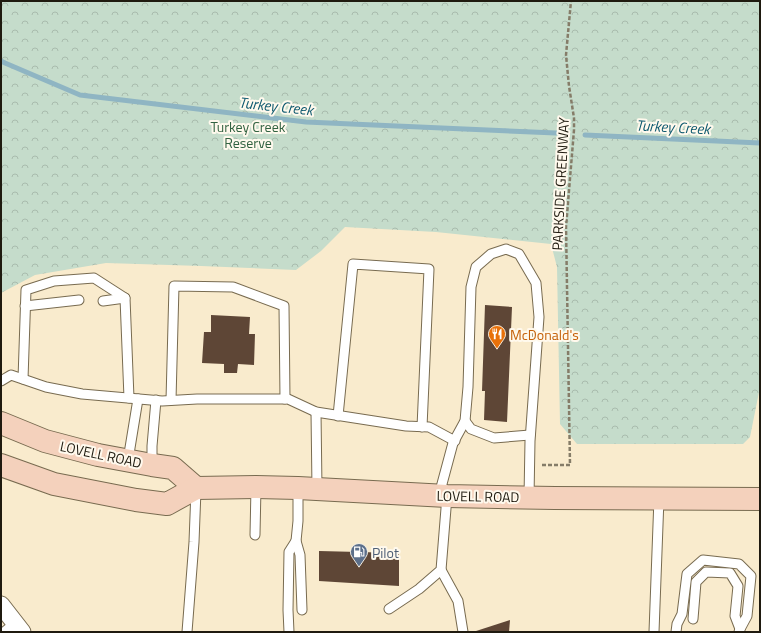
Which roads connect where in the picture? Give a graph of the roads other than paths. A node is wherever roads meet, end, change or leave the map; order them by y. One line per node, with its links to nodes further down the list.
1 (125, 298): 3 (lane); 4 (lane); 7 (lane)
2 (79, 300): 4 (lane)
3 (103, 301)
4 (25, 306): 5 (lane)
5 (23, 379): 6 (lane); 7 (lane)
6 (1, 381)
7 (129, 398): 8 (lane)
8 (138, 398): 10 (lane); 19 (lane)
9 (285, 399): 11 (lane); 11 (lane); 12 (lane)
10 (156, 400): 11 (lane); 21 (lane)
11 (171, 400)
12 (316, 412): 13 (lane); 24 (lane)
13 (338, 416): 16 (lane); 16 (lane)
14 (465, 421): 17 (lane); 17 (lane); 18 (lane)
15 (1, 423): 19 (main road, LOVELL ROAD)
16 (422, 427): 18 (lane)
17 (530, 435): 26 (lane)
18 (454, 441): 25 (lane)
19 (128, 460): 21 (main road, LOVELL ROAD)
20 (1, 465): 23 (main road, LOVELL ROAD)
21 (152, 465): 23 (main road, LOVELL ROAD)
22 (256, 487): 23 (main road, LOVELL ROAD); 24 (main road, LOVELL ROAD); 29 (lane)
23 (196, 488): 38 (lane)
24 (307, 489): 25 (main road, LOVELL ROAD); 30 (lane)
25 (443, 496): 26 (main road, LOVELL ROAD); 31 (lane)
26 (529, 497): 27 (main road, LOVELL ROAD)
27 (659, 498): 28 (main road, LOVELL ROAD); 41 (lane)
28 (760, 499)
29 (256, 535)
30 (296, 541): 34 (lane); 39 (lane)
31 (441, 570): 33 (lane); 40 (lane)
32 (1, 605): 36 (street)
33 (389, 609)
34 (302, 610)
35 (693, 619): 37 (lane)
36 (14, 629)
37 (740, 631): 42 (lane)
38 (187, 632)
39 (289, 632)
40 (463, 632)
41 (654, 632)
42 (676, 632)

